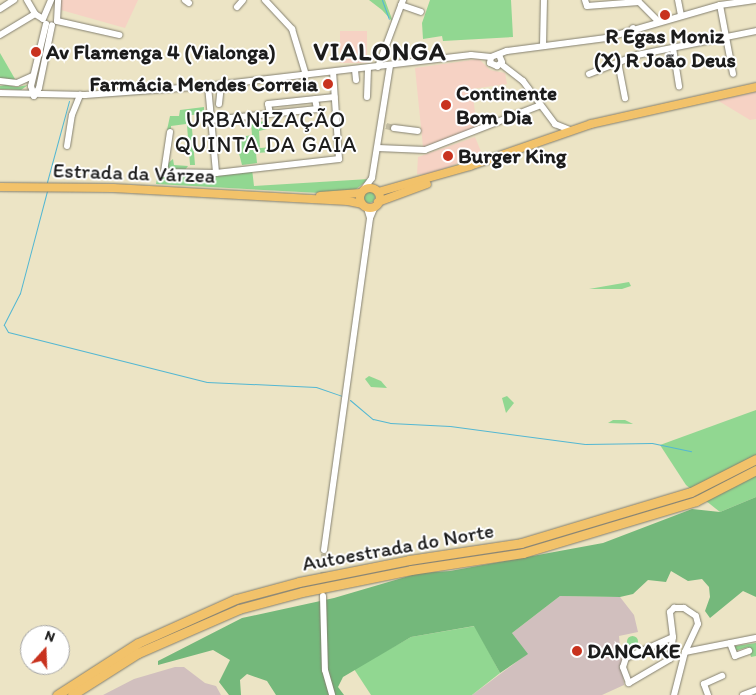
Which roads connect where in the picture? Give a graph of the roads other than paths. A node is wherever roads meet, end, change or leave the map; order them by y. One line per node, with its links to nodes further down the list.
1 (14, 0): 16 (street)
2 (27, 0): 18 (street)
3 (51, 0): 20 (street)
4 (58, 0): 20 (street)
5 (243, 0): 15 (street)
6 (266, 0): 41 (street)
7 (544, 0): 28 (street)
8 (584, 0): 13 (street)
9 (678, 0): 19 (street)
10 (755, 0): 14 (street)
11 (639, 1): 13 (street); 21 (street)
12 (402, 2): 17 (street); 35 (street)
13 (599, 3)
14 (720, 4): 19 (street); 26 (street)
15 (237, 7)
16 (0, 9)
17 (421, 12)
18 (35, 14): 20 (street); 24 (street)
19 (681, 14): 21 (street)
20 (50, 19): 25 (street); 42 (street); 50 (street)
21 (658, 21): 22 (street)
22 (633, 28): 27 (street); 28 (street)
23 (756, 31): 26 (street)
24 (0, 35)
25 (119, 35)
26 (727, 37): 29 (street); 40 (street)
27 (638, 43)
28 (543, 46): 30 (street)
29 (673, 48): 32 (street); 48 (street)
30 (499, 55): 31 (street); 33 (street)
31 (490, 57): 33 (street); 34 (street)
32 (618, 62): 39 (street); 58 (street)
33 (501, 64): 61 (street)
34 (390, 66): 35 (street); 71 (street)
35 (378, 67): 36 (street)
36 (368, 68): 37 (street); 57 (street)
37 (355, 70): 38 (street); 43 (street)
38 (334, 72): 41 (street); 56 (street)
39 (589, 74)
40 (733, 74)
41 (306, 75): 45 (street)
42 (34, 76): 44 (street); 46 (street)
43 (356, 80)
44 (0, 81)
45 (221, 85): 47 (street); 60 (street)
46 (31, 86): 53 (street); 54 (street)
47 (208, 86): 52 (street); 63 (street)
48 (679, 87)
49 (756, 87): 66 (main road, Estrada da Várzea)
50 (39, 88): 54 (street); 55 (street)
51 (0, 93): 53 (street)
52 (80, 95): 55 (street); 70 (street)
53 (22, 96): 54 (street)
54 (34, 96): 55 (street)
55 (46, 96)
56 (335, 97): 59 (street); 73 (street)
57 (367, 97)
58 (625, 98)
59 (315, 99): 62 (street); 62 (street)
60 (219, 104)
61 (541, 105): 64 (street); 71 (street)
62 (270, 114): 63 (street)
63 (211, 120): 73 (street)
64 (555, 124): 66 (street); 69 (street)
65 (394, 128): 67 (street)
66 (572, 130): 69 (main road, Estrada da Várzea)
67 (418, 131)
68 (170, 132): 73 (street)
69 (552, 136): 72 (main road, Estrada da Várzea)
70 (67, 146)
71 (378, 148): 74 (street)
72 (470, 166): 76 (main road, Estrada da Várzea); 79 (main road, Estrada da Várzea)
73 (216, 172)
74 (372, 178): 76 (street); 77 (street)
75 (1, 187): 78 (main road, Estrada da Várzea)
76 (376, 191): 77 (main road, Estrada da Várzea); 79 (main road)
77 (362, 192): 78 (main road, Estrada da Várzea); 79 (main road)
78 (264, 196): 79 (main road, Estrada da Várzea)
79 (371, 205): 82 (street)
80 (756, 459): 90 (highway, Autoestrada do Norte)
81 (756, 470): 91 (highway, Autoestrada do Norte)
82 (324, 550)
83 (323, 596): 92 (street)
84 (674, 637): 84 (street); 87 (street)
85 (756, 638): 86 (street)
86 (730, 643): 87 (street); 88 (street)
87 (684, 652): 93 (street)
88 (749, 652)
89 (722, 676): 94 (street)
90 (57, 695)
91 (72, 695)
92 (332, 695)
93 (674, 695)
94 (708, 695)

